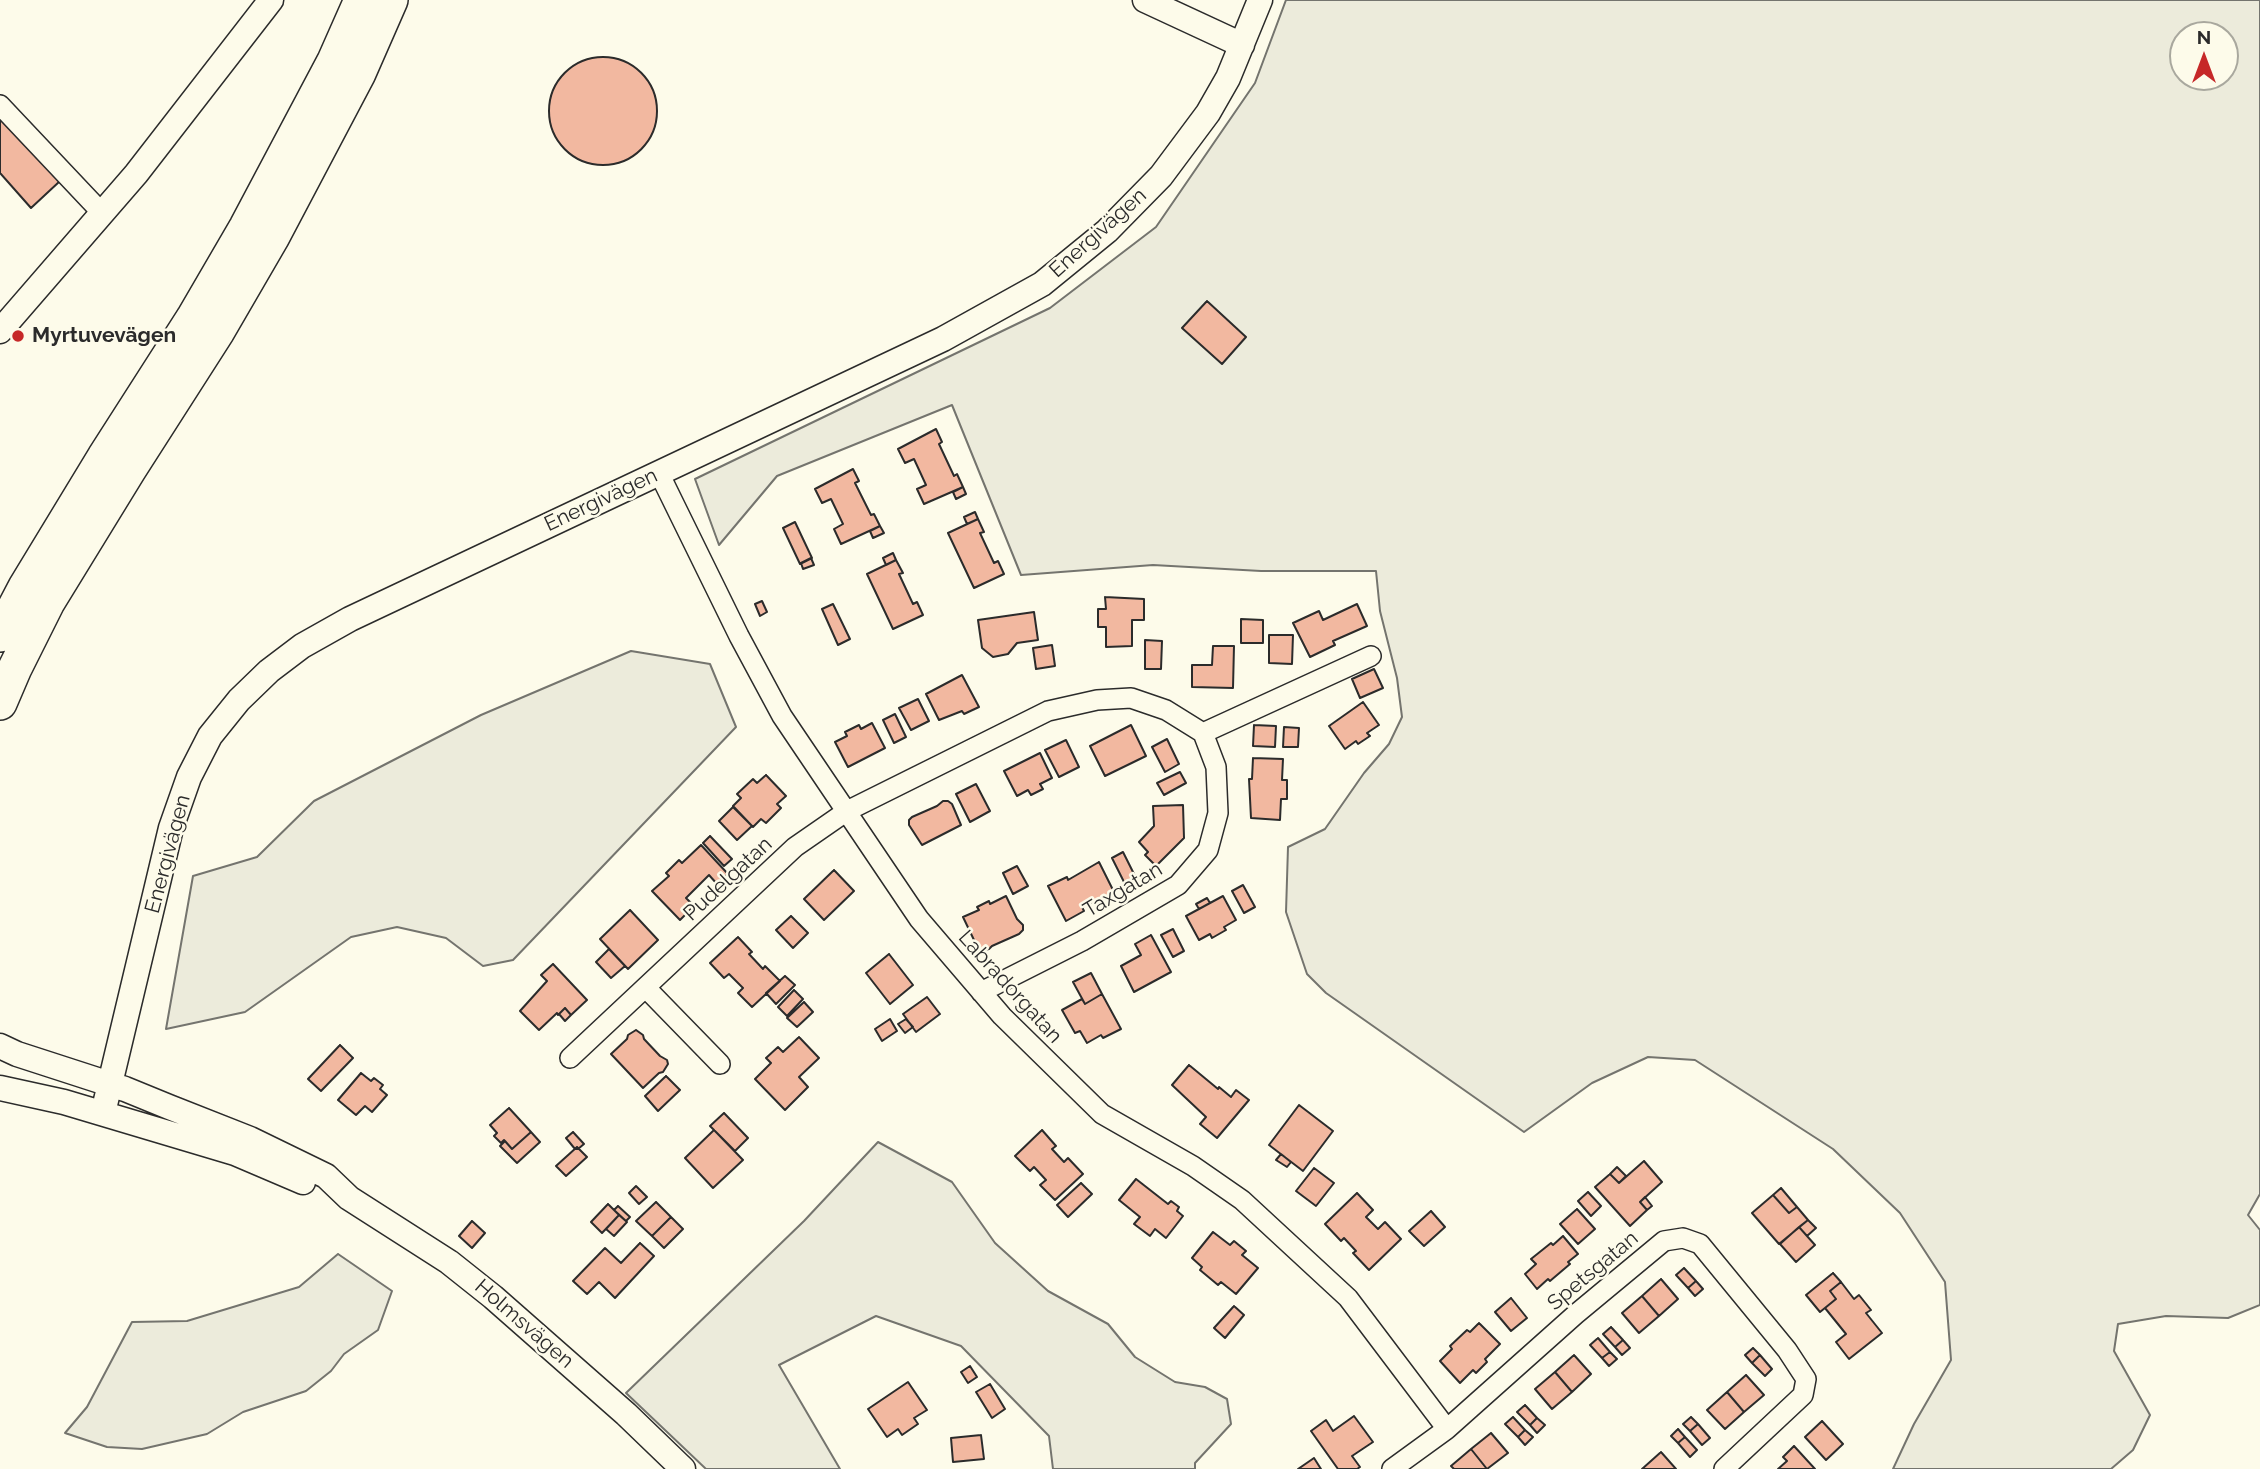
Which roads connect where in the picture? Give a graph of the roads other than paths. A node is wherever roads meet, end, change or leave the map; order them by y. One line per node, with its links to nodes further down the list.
1 (271, 0): 8 (street)
2 (361, 0): 11 (highway)
3 (391, 0): 13 (highway)
4 (1145, 0): 6 (street)
5 (1260, 0): 6 (street, Energivägen)
6 (1242, 45): 10 (street, Energivägen)
7 (0, 105): 8 (street)
8 (102, 214): 9 (street)
9 (0, 331)
10 (659, 473): 15 (street, Labradorgatan); 21 (street, Energivägen)
11 (0, 635)
12 (1371, 656): 14 (street)
13 (0, 703)
14 (1203, 733): 15 (street); 17 (street, Taxgatan)
15 (847, 811): 16 (street, Pudelgatan); 17 (street, Labradorgatan)
16 (646, 988): 19 (street, Pudelgatan); 20 (street)
17 (981, 992): 25 (street, Labradorgatan)
18 (0, 1046): 21 (street, Holmsvägen)
19 (570, 1058)
20 (720, 1064)
21 (111, 1084): 23 (street, Energivägen); 24 (street, Holmsvägen)
22 (0, 1088): 23 (street, Holmsvägen)
23 (103, 1113): 24 (street, Holmsvägen)
24 (349, 1198): 26 (street, Holmsvägen)
25 (1447, 1429): 27 (street, Spetsgatan); 28 (street, Spetsgatan)
26 (683, 1469)
27 (1392, 1469)
28 (1724, 1469)

